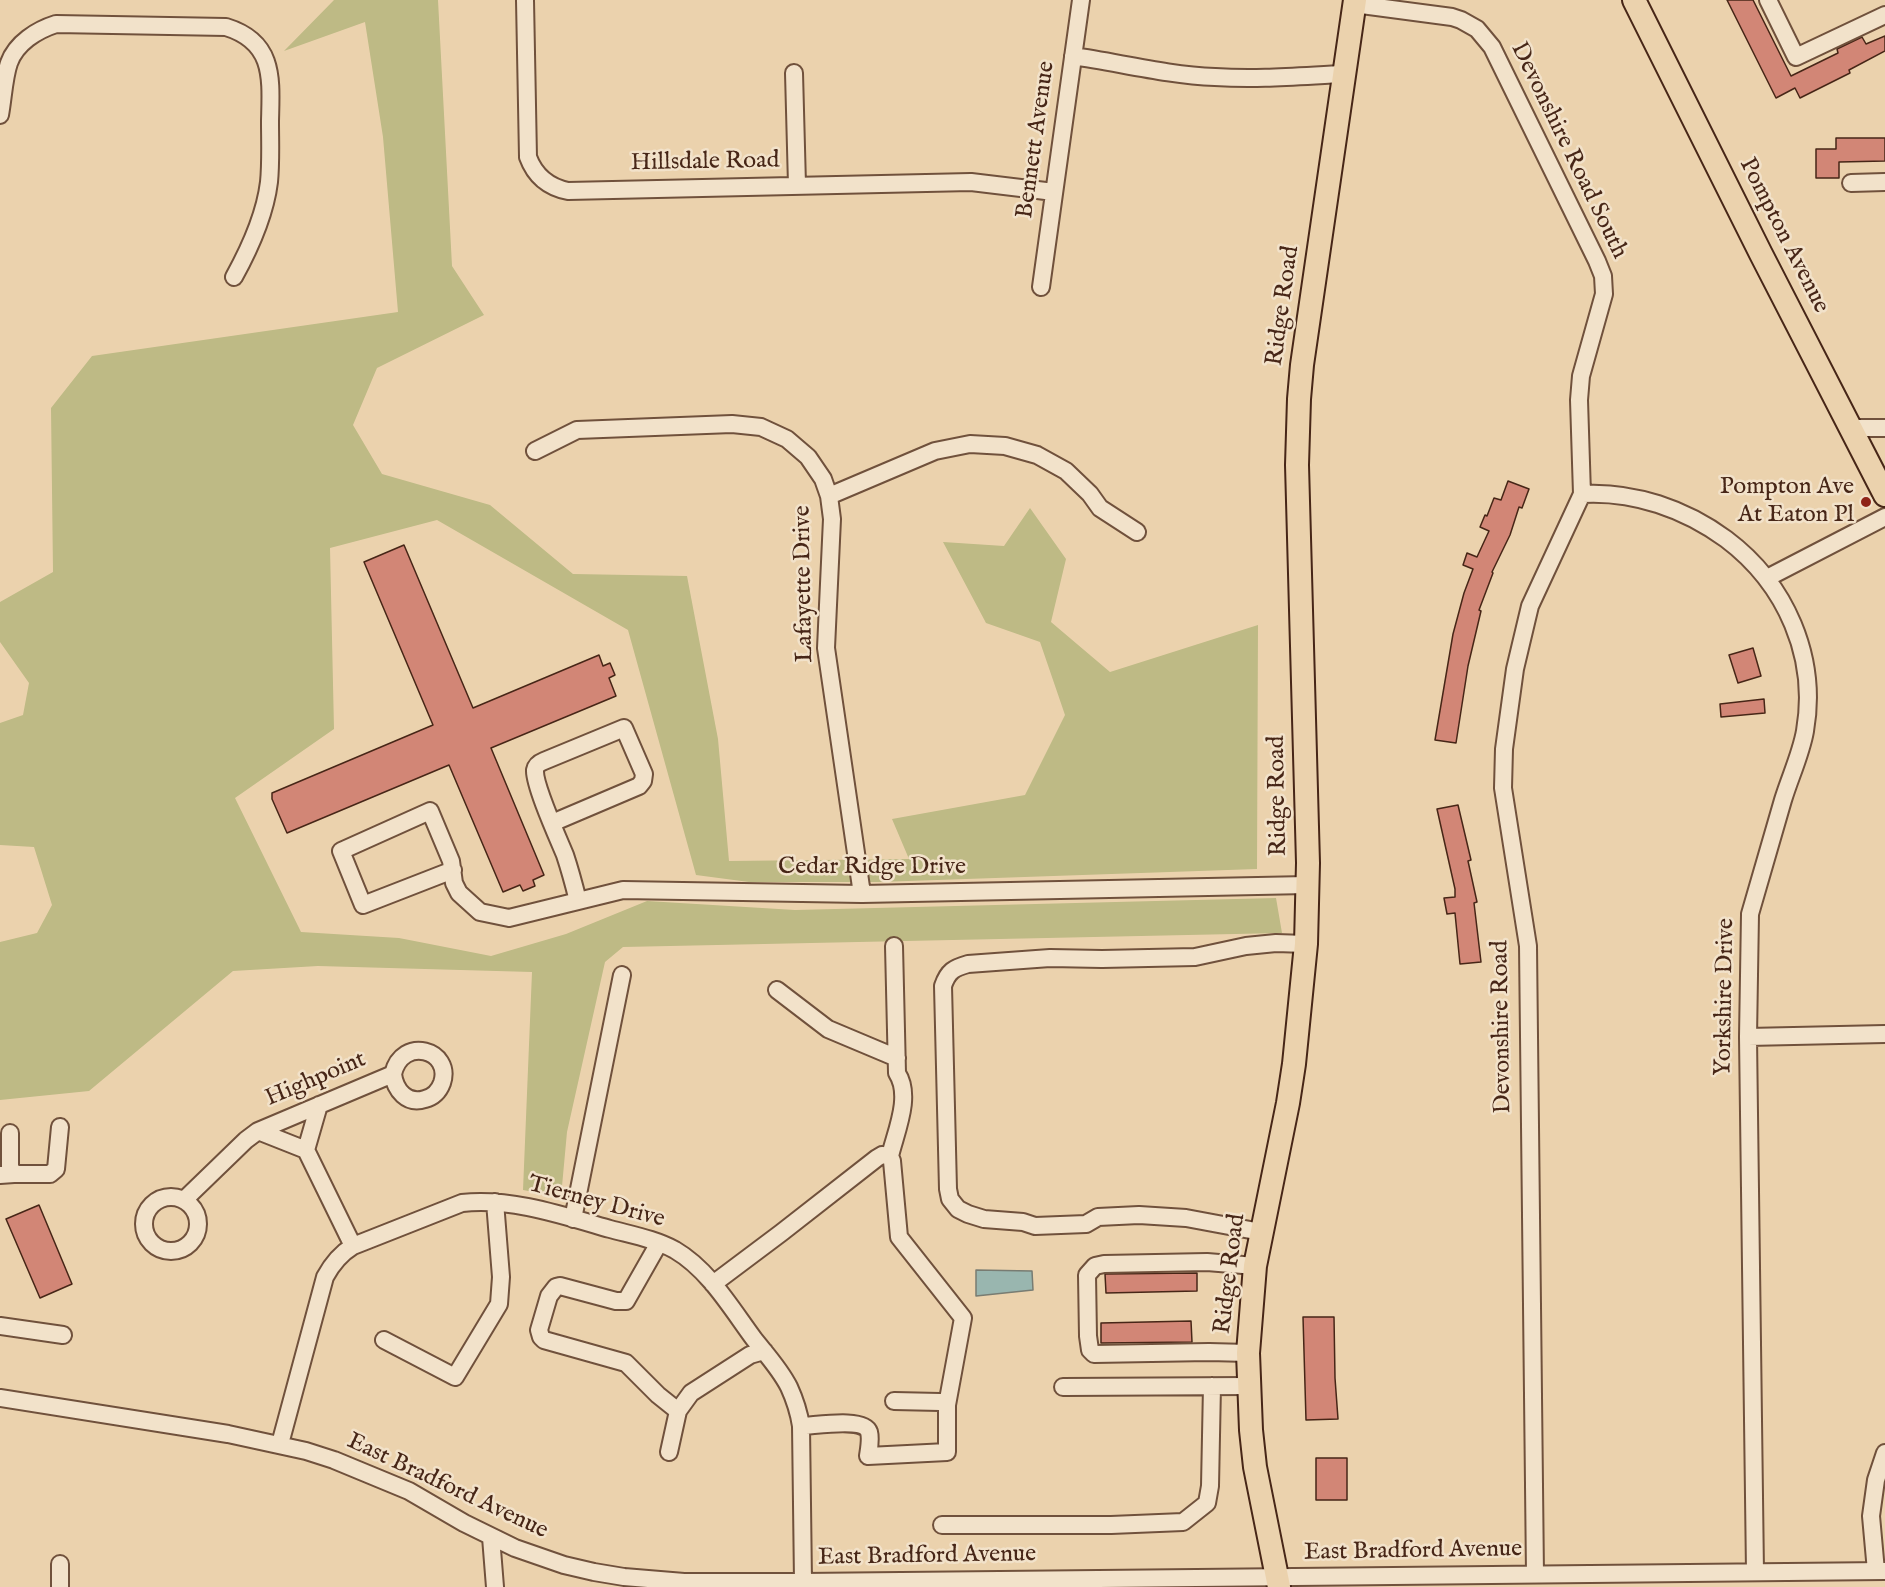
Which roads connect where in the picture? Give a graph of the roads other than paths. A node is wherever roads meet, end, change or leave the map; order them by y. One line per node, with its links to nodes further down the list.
1 (525, 0): 13 (street, Hillsdale Road)
2 (1081, 0): 7 (street, Bennett Avenue)
3 (1634, 0): 17 (main road, Pompton Avenue)
4 (1768, 0): 6 (street)
5 (1355, 2): 9 (main road, Ridge Road); 20 (street, Devonshire Road South)
6 (1885, 15)
7 (1073, 56): 9 (street); 14 (street, Bennett Avenue)
8 (794, 73): 13 (street)
9 (1344, 74): 28 (main road, Ridge Road)
10 (0, 115): 15 (street)
11 (1885, 182): 12 (street)
12 (1851, 183)
13 (797, 185): 14 (street, Hillsdale Road)
14 (1054, 192): 16 (street, Bennett Avenue)
15 (234, 277)
16 (1041, 287)
17 (1850, 428): 18 (street); 21 (main road, Pompton Avenue)
18 (1885, 428)
19 (535, 451): 22 (street, Lafayette Drive)
20 (1582, 494): 25 (street, Yorkshire Drive); 75 (street, Devonshire Road)
21 (1885, 495)
22 (829, 496): 24 (street); 29 (street, Lafayette Drive)
23 (1885, 517): 25 (street)
24 (1137, 532)
25 (1767, 578): 36 (street, Yorkshire Drive)
26 (552, 823): 26 (street); 30 (street)
27 (453, 876): 27 (street); 30 (street, Cedar Ridge Drive)
28 (1307, 885): 29 (street, Cedar Ridge Drive); 31 (main road, Ridge Road)
29 (862, 894): 30 (street, Cedar Ridge Drive)
30 (578, 901)
31 (1306, 944): 49 (main road, Ridge Road); 49 (street)
32 (894, 946): 37 (street)
33 (622, 975): 48 (street)
34 (777, 990): 37 (street)
35 (1885, 1034): 36 (street)
36 (1748, 1037): 74 (street, Yorkshire Drive)
37 (897, 1058): 44 (street)
38 (393, 1074): 39 (street, Highpoint)
39 (319, 1105): 41 (street, Highpoint); 43 (street)
40 (60, 1127): 45 (street)
41 (258, 1131): 43 (street, Highpoint); 46 (street, Highpoint)
42 (10, 1133): 45 (street)
43 (306, 1150): 51 (street)
44 (890, 1156): 53 (street); 64 (street)
45 (7, 1175)
46 (184, 1200)
47 (495, 1202): 48 (street, Tierney Drive); 51 (street, Tierney Drive); 56 (street)
48 (573, 1219): 50 (street, Tierney Drive)
49 (1261, 1232): 52 (main road, Ridge Road)
50 (659, 1243): 53 (street, Tierney Drive); 65 (street)
51 (353, 1246): 67 (street, Tierney Drive)
52 (1255, 1266): 58 (main road, Ridge Road); 58 (street)
53 (713, 1284): 57 (street, Tierney Drive)
54 (0, 1326): 55 (street)
55 (63, 1335)
56 (384, 1340)
57 (764, 1351): 65 (street); 66 (street, Tierney Drive)
58 (1248, 1353): 60 (main road, Ridge Road)
59 (1212, 1386): 60 (street); 61 (street); 70 (street)
60 (1248, 1386): 77 (main road, Ridge Road)
61 (1063, 1387)
62 (0, 1398): 67 (street, East Bradford Avenue)
63 (894, 1401): 64 (street)
64 (947, 1405): 66 (street)
65 (678, 1411): 68 (street)
66 (801, 1426): 76 (street, Tierney Drive)
67 (280, 1444): 71 (street, East Bradford Avenue)
68 (669, 1452)
69 (1885, 1453): 73 (street)
70 (942, 1525)
71 (491, 1537): 76 (street, East Bradford Avenue); 79 (street)
72 (60, 1564): 78 (street)
73 (1880, 1571): 74 (street, East Bradford Avenue)
74 (1755, 1572): 75 (street, East Bradford Avenue)
75 (1534, 1574): 77 (street, East Bradford Avenue)
76 (803, 1582): 77 (street, East Bradford Avenue)
77 (1278, 1582)
78 (60, 1587)
79 (495, 1587)

